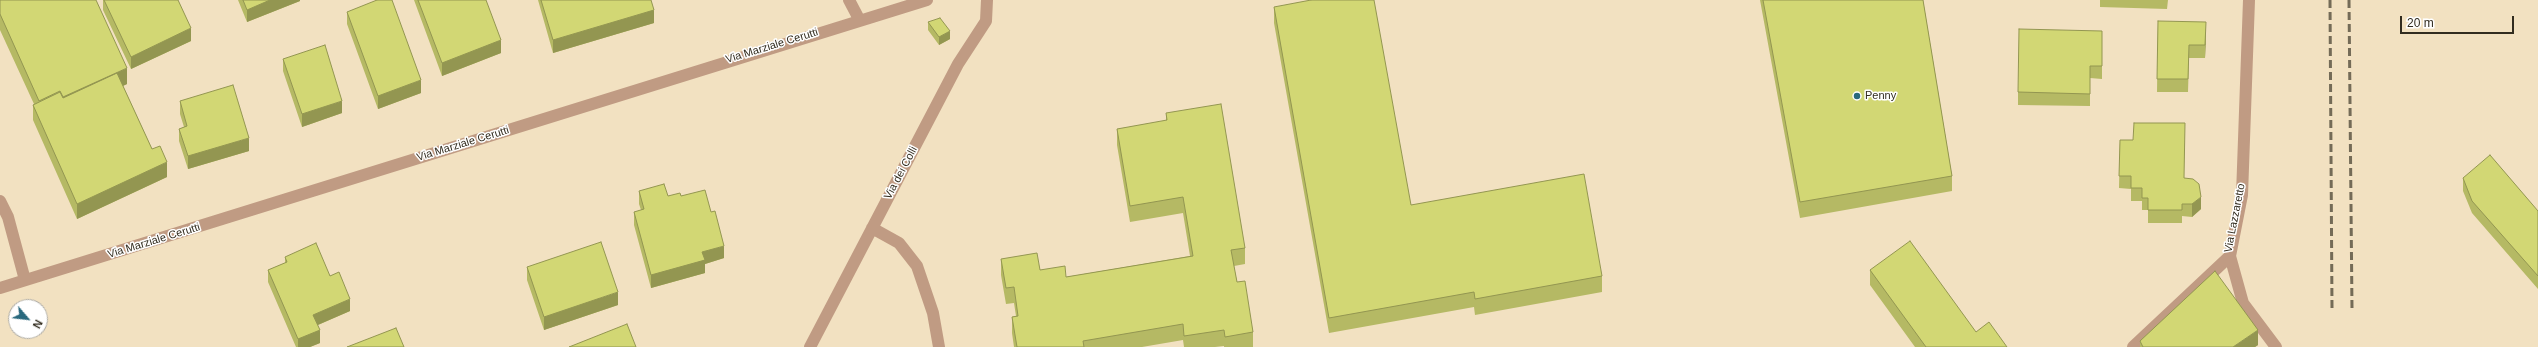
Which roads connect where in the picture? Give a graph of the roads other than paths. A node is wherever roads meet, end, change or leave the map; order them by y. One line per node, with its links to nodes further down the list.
1 (849, 0): 5 (street)
2 (927, 0): 5 (street, Via Marziale Cerutti)
3 (987, 0): 7 (street, Via dei Colli)
4 (2249, 0): 8 (street, Via Lazzaretto)
5 (859, 19): 9 (street, Via Marziale Cerutti)
6 (0, 201): 9 (street)
7 (872, 228): 11 (street, Via dei Colli); 12 (street)
8 (2230, 256): 13 (street, Via Lazzaretto); 14 (street)
9 (25, 280): 10 (street, Via Marziale Cerutti)
10 (0, 288)
11 (810, 347)
12 (939, 347)
13 (2133, 347)
14 (2276, 347)

